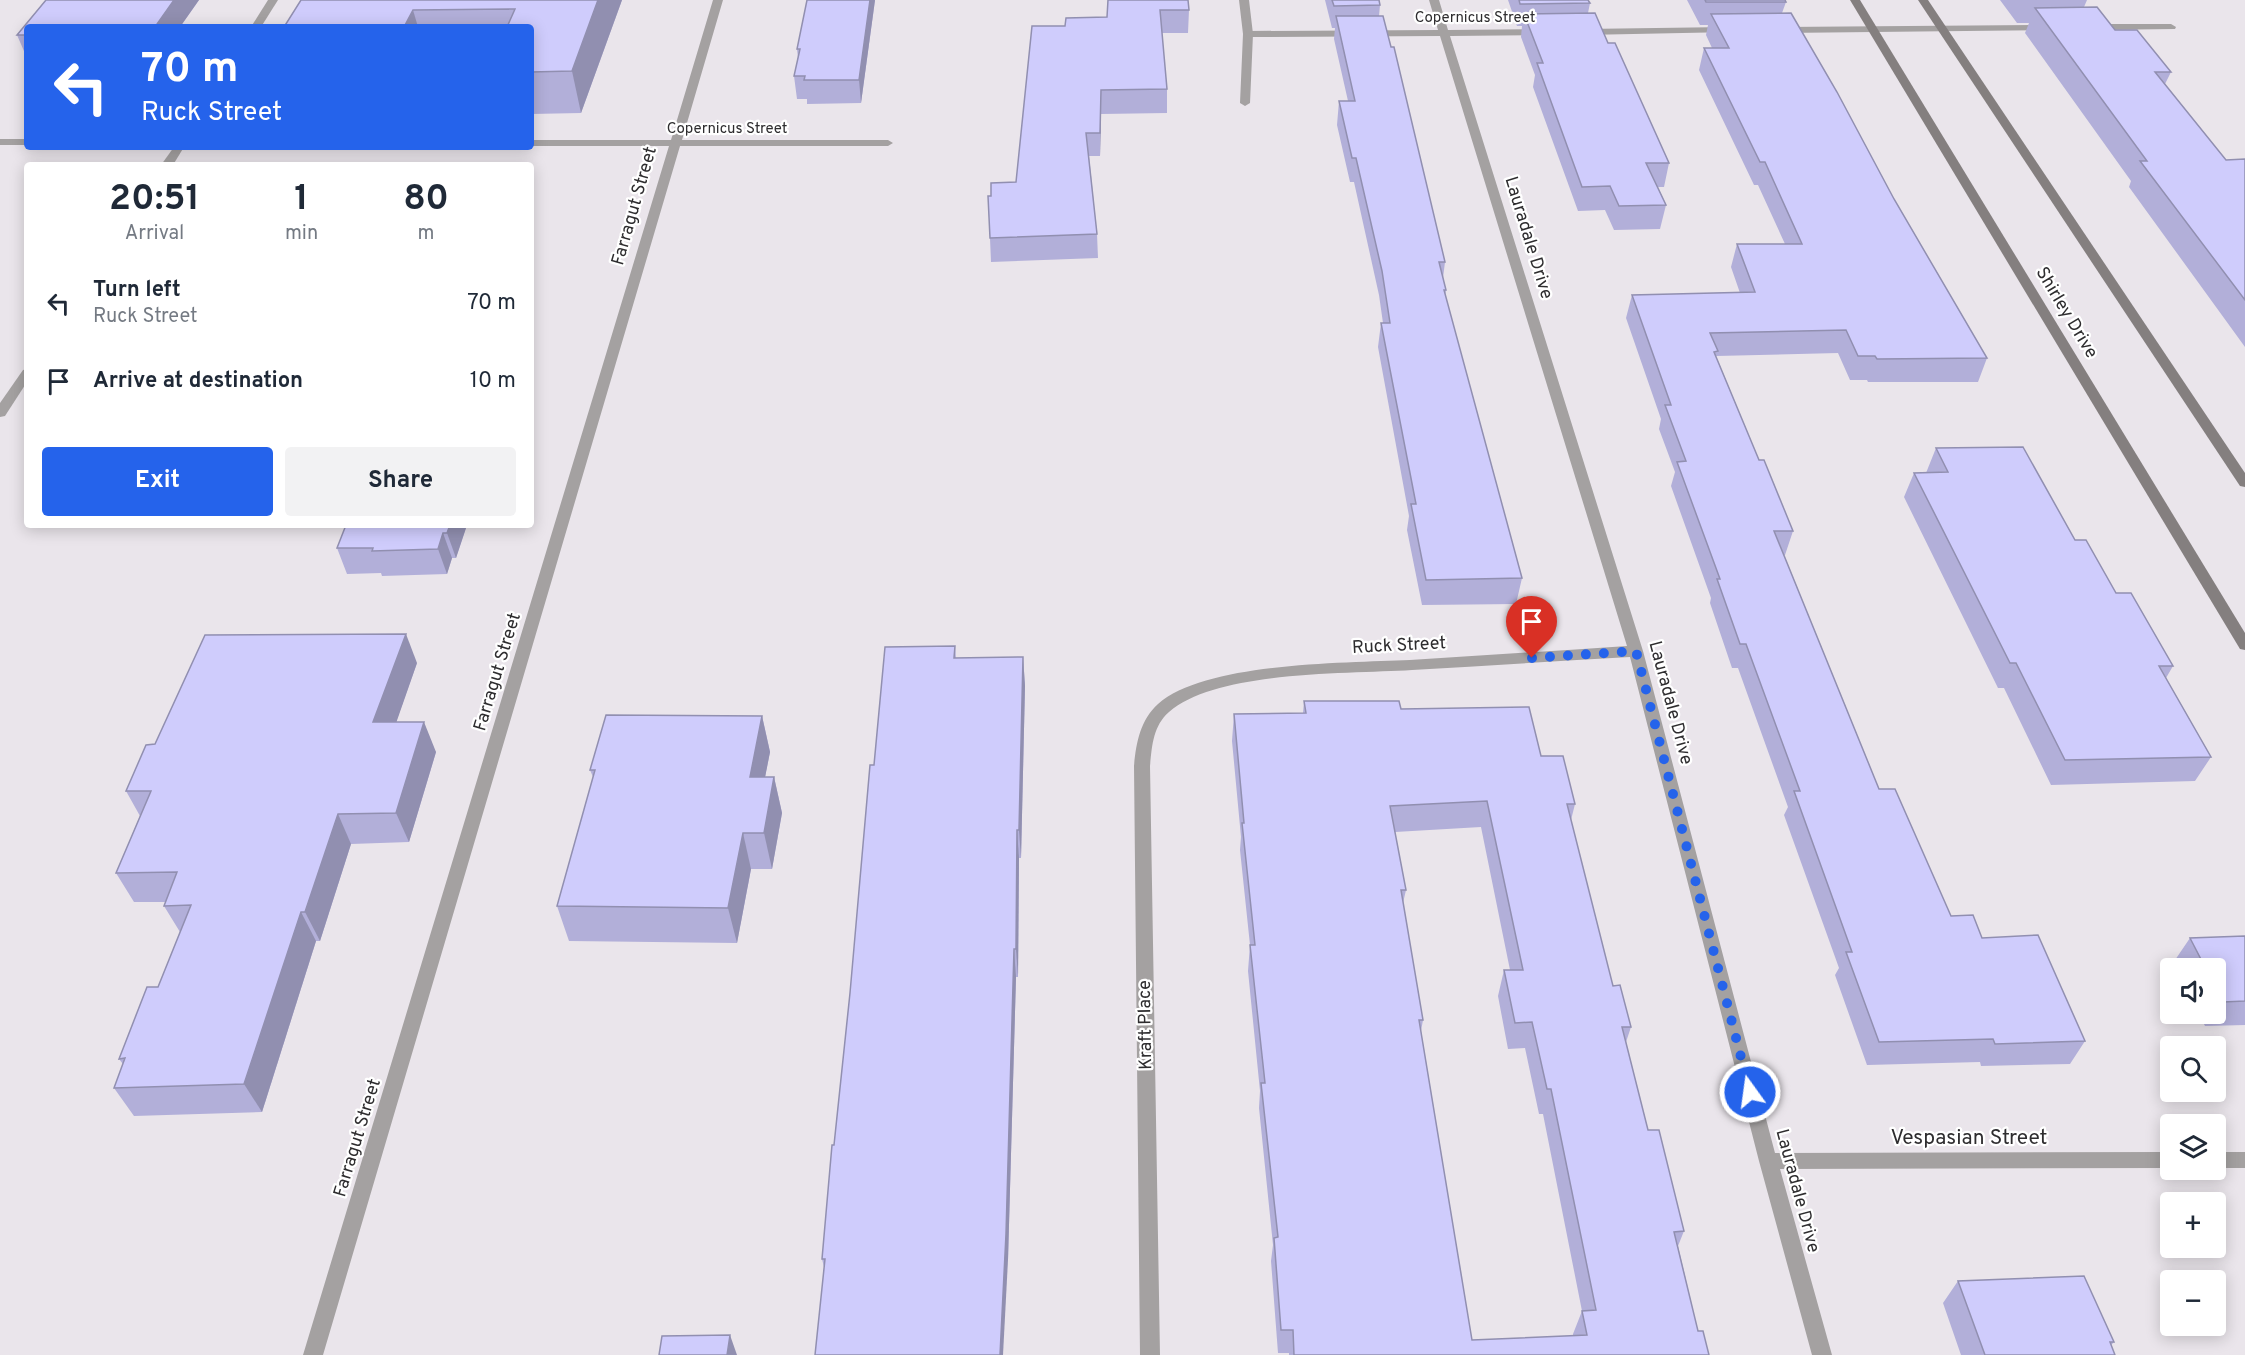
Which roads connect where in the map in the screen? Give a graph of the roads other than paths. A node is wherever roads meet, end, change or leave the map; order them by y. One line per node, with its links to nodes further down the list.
1 (273, 0): 7 (street)
2 (718, 0): 24 (street, Farragut Street)
3 (1244, 0): 18 (street)
4 (1434, 0): 17 (street, Lauradale Drive)
5 (1855, 0): 12 (street, Shirley Drive)
6 (1923, 0): 11 (street)
7 (258, 24)
8 (2056, 27): 11 (street)
9 (2079, 27): 10 (street)
10 (2171, 27)
11 (1942, 28): 12 (street); 27 (street)
12 (1873, 29): 14 (street); 28 (street, Shirley Drive)
13 (1742, 30): 16 (street)
14 (1766, 30)
15 (1551, 32): 17 (street, Copernicus Street)
16 (1575, 32)
17 (1443, 33): 18 (street, Copernicus Street); 29 (street, Lauradale Drive)
18 (1248, 34): 19 (street)
19 (1245, 103)
20 (0, 142): 21 (street)
21 (24, 142)
22 (534, 143): 24 (street, Copernicus Street)
23 (888, 143): 24 (street, Copernicus Street)
24 (674, 144): 35 (street, Farragut Street)
25 (24, 377): 26 (street)
26 (0, 413)
27 (2245, 483)
28 (2245, 645)
29 (1636, 651): 30 (street, Ruck Street); 34 (street, Lauradale Drive)
30 (1169, 703): 36 (street, Kraft Place)
31 (2160, 1160): 34 (street, Vespasian Street)
32 (2226, 1160): 33 (street)
33 (2245, 1160)
34 (1768, 1161): 37 (street, Lauradale Drive)
35 (313, 1355)
36 (1150, 1355)
37 (1822, 1355)

